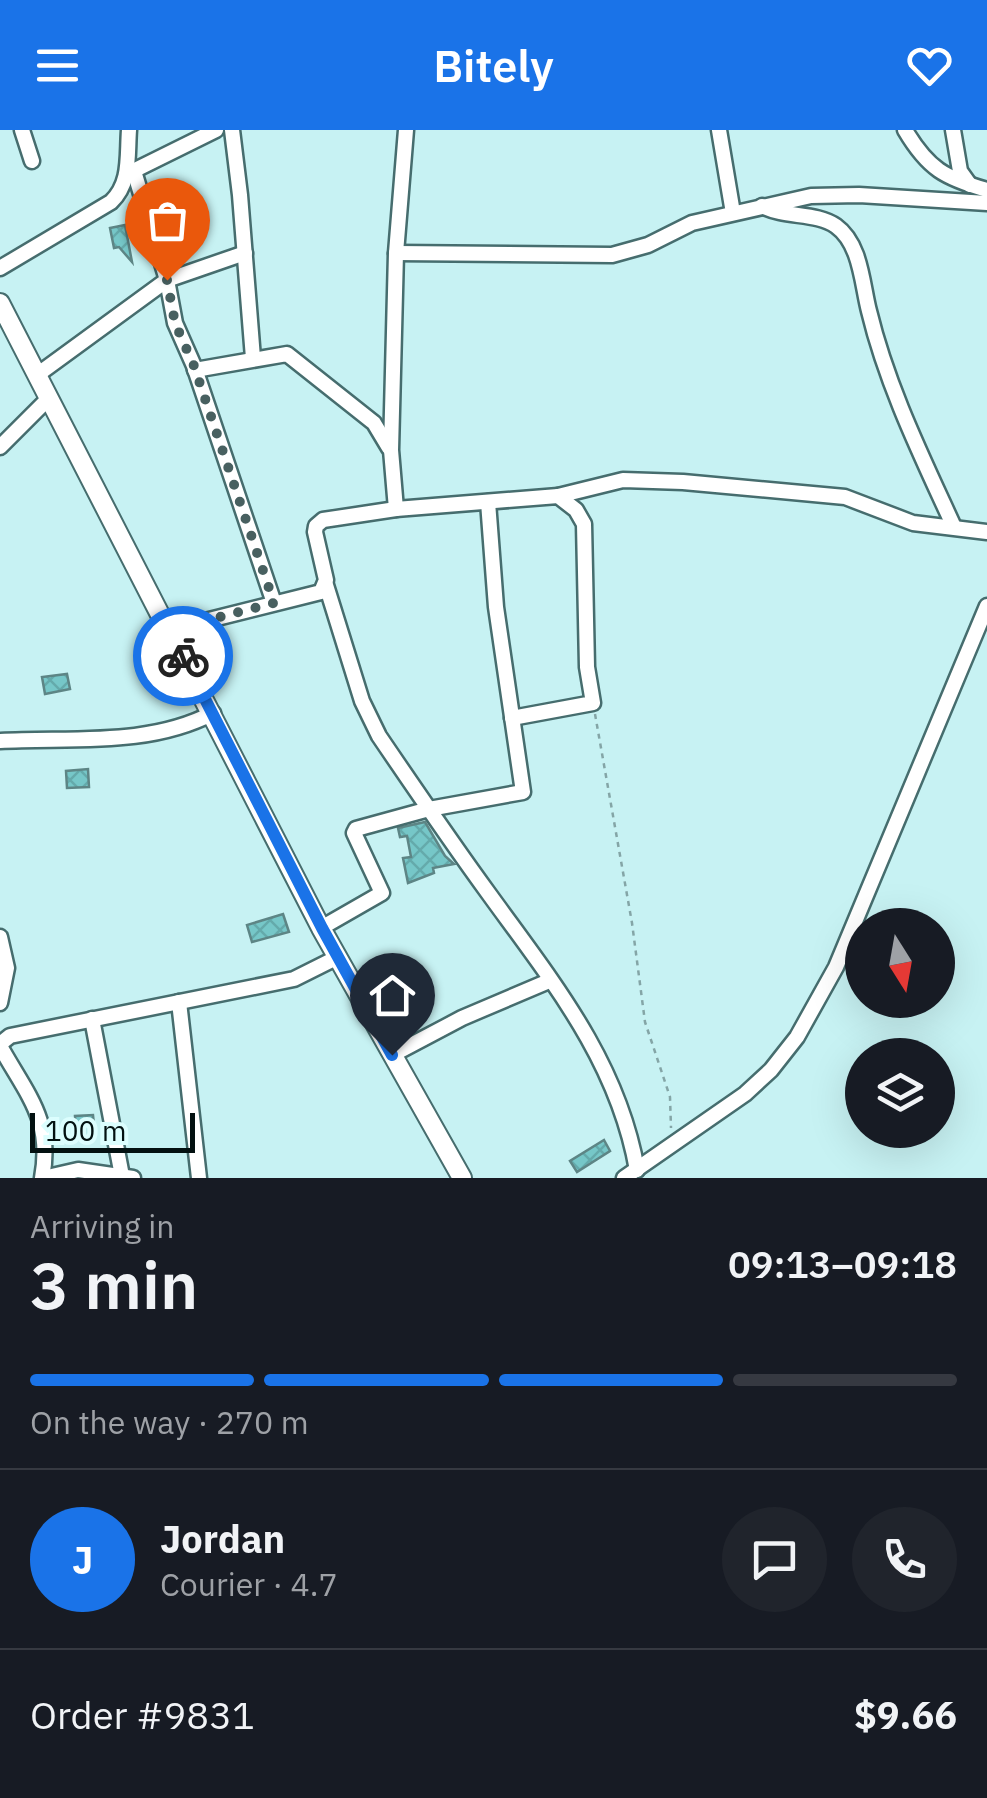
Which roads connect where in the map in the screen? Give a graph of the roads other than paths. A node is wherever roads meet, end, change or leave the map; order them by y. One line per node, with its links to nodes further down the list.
1 (22, 130): 9 (street)
2 (129, 130): 10 (street)
3 (216, 130): 10 (street)
4 (232, 130): 16 (street)
5 (406, 130): 17 (street)
6 (719, 130): 15 (street)
7 (905, 130): 11 (street)
8 (953, 130): 11 (street)
9 (32, 161)
10 (130, 173): 18 (street); 19 (street)
11 (970, 186): 12 (street)
12 (987, 190)
13 (987, 203): 14 (street)
14 (762, 206): 15 (street); 30 (street)
15 (733, 212): 17 (street)
16 (245, 253): 19 (street); 21 (street)
17 (396, 253): 26 (street)
18 (0, 268)
19 (167, 280): 22 (street); 23 (street)
20 (0, 303): 23 (main road)
21 (253, 358): 22 (street); 26 (street)
22 (195, 370): 33 (street)
23 (37, 376): 24 (main road)
24 (48, 398): 25 (street); 35 (main road)
25 (0, 446)
26 (390, 450): 29 (street)
27 (558, 496): 28 (street); 30 (street); 37 (street)
28 (488, 502): 29 (street); 37 (street)
29 (396, 509): 32 (street)
30 (954, 526): 31 (street)
31 (987, 532)
32 (326, 585): 33 (street); 39 (street)
33 (274, 603): 35 (street)
34 (987, 606): 49 (street)
35 (169, 630): 36 (main road)
36 (213, 713): 38 (street); 40 (main road)
37 (512, 718): 39 (street)
38 (0, 741)
39 (429, 809): 40 (street); 43 (street)
40 (322, 928): 42 (main road)
41 (0, 938): 45 (street)
42 (338, 957): 44 (street); 48 (main road)
43 (549, 982): 48 (street); 49 (street)
44 (179, 1002): 46 (street); 52 (street)
45 (0, 1003)
46 (92, 1019): 47 (street); 50 (street)
47 (0, 1045): 51 (street)
48 (392, 1055): 53 (main road)
49 (630, 1174)
50 (128, 1177): 51 (street)
51 (43, 1178)
52 (200, 1178)
53 (462, 1178)

